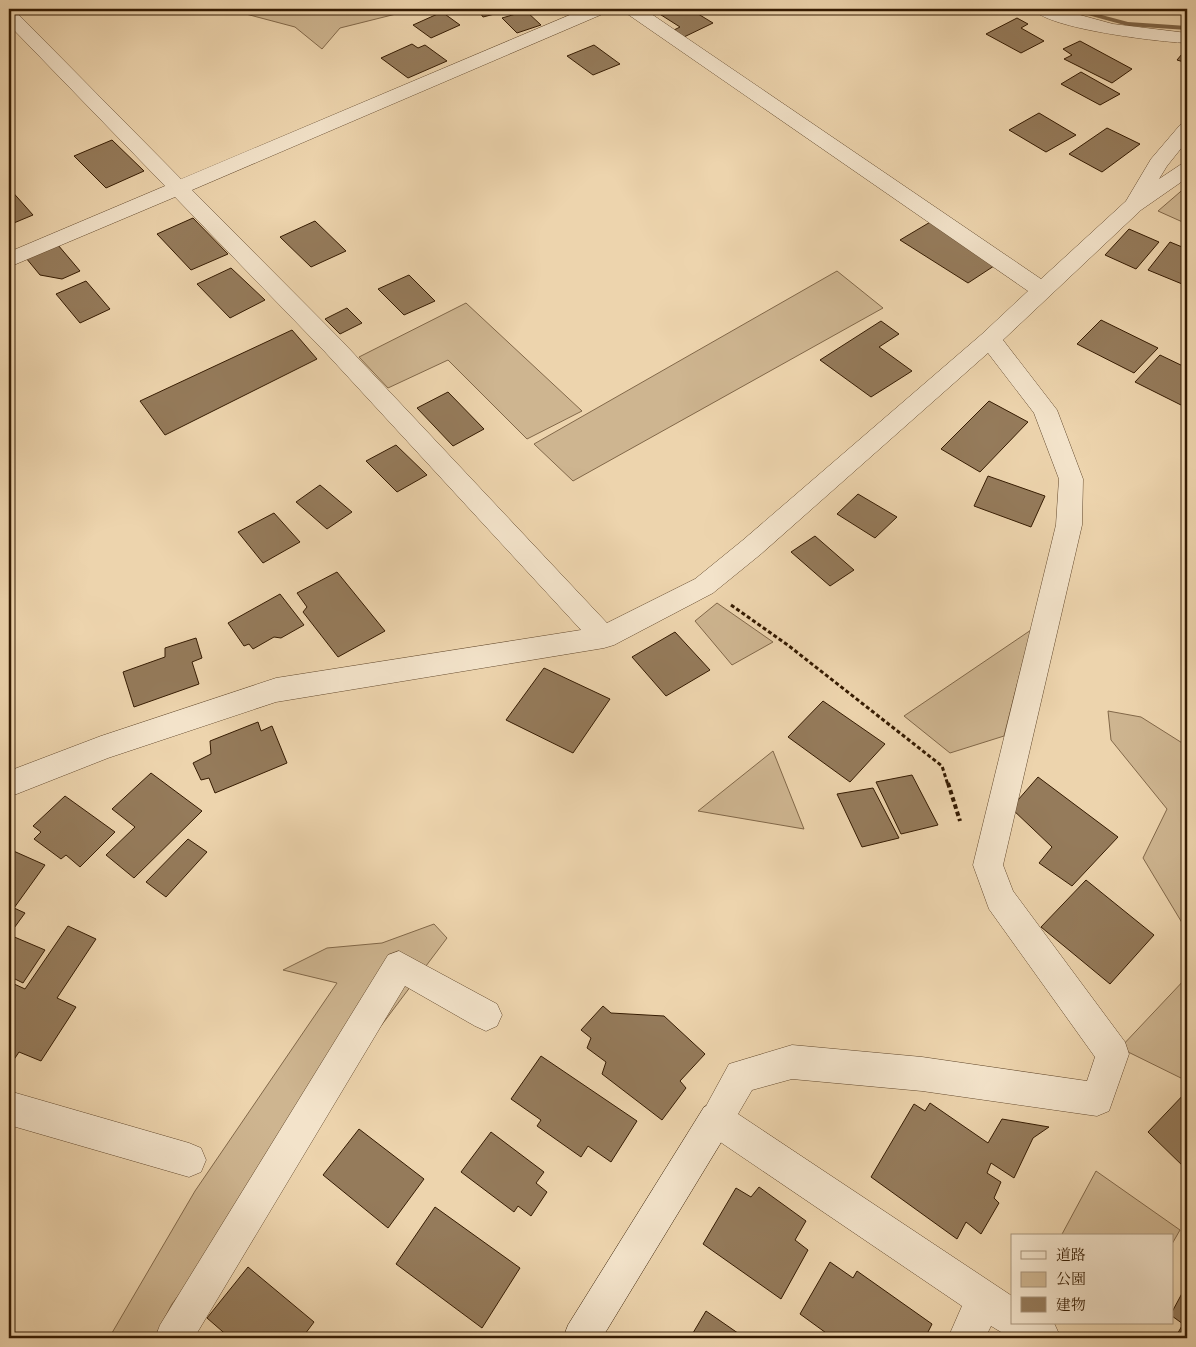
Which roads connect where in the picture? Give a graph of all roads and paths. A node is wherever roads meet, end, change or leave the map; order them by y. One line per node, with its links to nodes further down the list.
1 (598, 9): 8 (street)
2 (632, 9): 11 (street)
3 (1042, 9): 5 (street)
4 (9, 15): 8 (street)
5 (1187, 38)
6 (1187, 129): 9 (street)
7 (1187, 170): 9 (street)
8 (180, 188): 10 (street); 14 (street)
9 (1134, 205): 11 (street)
10 (9, 260)
11 (1042, 290): 12 (street)
12 (990, 339): 13 (street); 16 (street)
13 (704, 586): 14 (street); 16 (path)
14 (604, 636): 15 (street)
15 (9, 784)
16 (988, 865): 19 (street)
17 (486, 1015): 23 (street)
18 (9, 1108): 20 (street)
19 (716, 1119): 21 (street); 24 (street)
20 (189, 1160)
21 (998, 1308): 25 (street)
22 (1022, 1324): 26 (street)
23 (173, 1338)
24 (581, 1338)
25 (966, 1338)
26 (1043, 1338)

